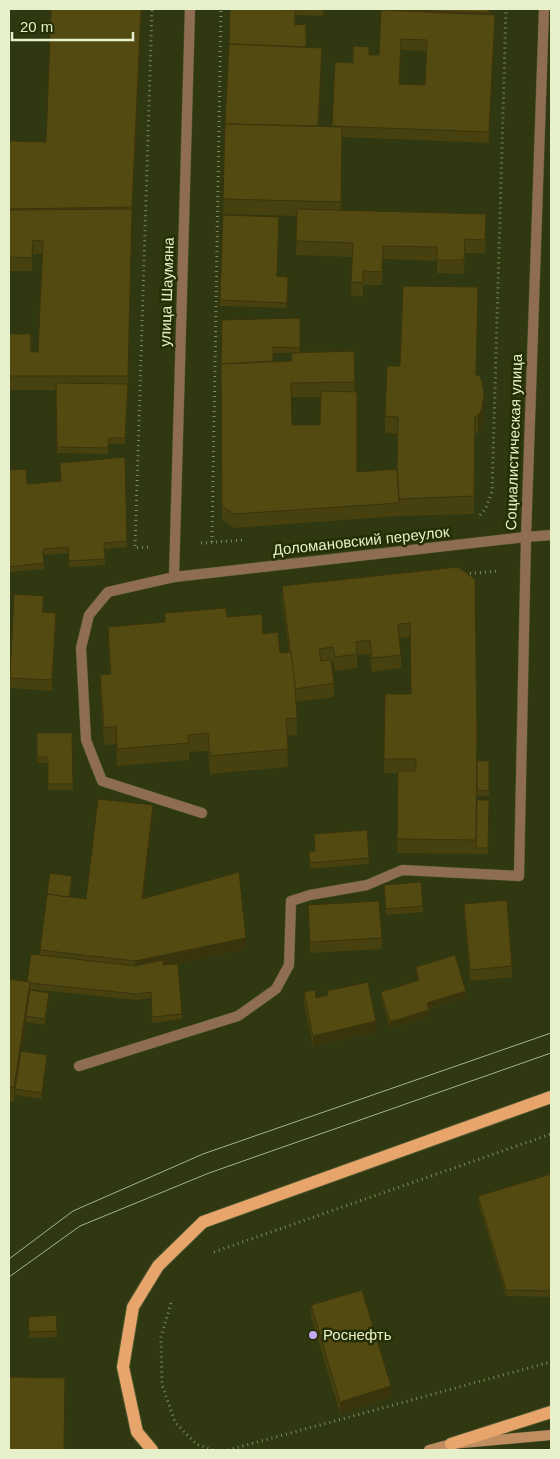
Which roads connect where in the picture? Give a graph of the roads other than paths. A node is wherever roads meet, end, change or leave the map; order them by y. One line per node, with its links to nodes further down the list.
1 (190, 9): 5 (street, улица Шаумяна)
2 (544, 9): 4 (street, Социалистическая улица)
3 (551, 535): 4 (street, Доломановский переулок)
4 (526, 537): 5 (street, Доломановский переулок); 7 (street, Социалистическая улица)
5 (174, 577): 6 (street, Доломановский переулок)
6 (202, 812)
7 (79, 1066)
8 (551, 1097): 12 (main road)
9 (551, 1412): 11 (main road)
10 (551, 1435): 11 (main road)
11 (451, 1444): 13 (main road)
12 (152, 1450)
13 (429, 1450)

